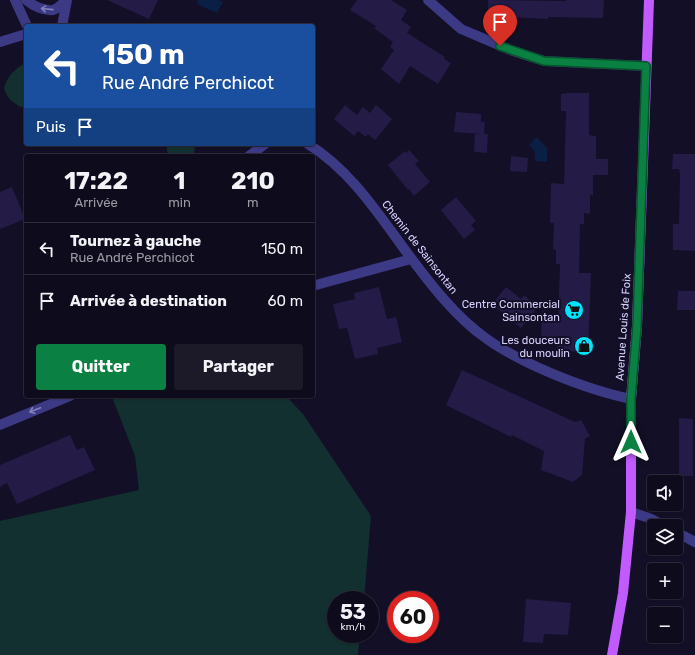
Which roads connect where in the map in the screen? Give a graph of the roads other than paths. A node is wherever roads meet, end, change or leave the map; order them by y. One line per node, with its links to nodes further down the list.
1 (15, 0): 6 (street)
2 (26, 0): 3 (street, one-way to 2)
3 (67, 0): 7 (street)
4 (428, 0): 10 (street)
5 (649, 0): 10 (main road, Avenue Louis de Foix)
6 (26, 24)
7 (62, 24)
8 (24, 35): 9 (street)
9 (0, 42)
10 (646, 66): 17 (main road, Avenue Louis de Foix)
11 (262, 146): 13 (street)
12 (311, 146): 14 (street, Chemin de Sainsontan)
13 (252, 154)
14 (411, 259): 15 (street); 17 (street, Chemin de Sainsontan)
15 (315, 285)
16 (65, 398): 18 (street, one-way to 18)
17 (631, 399): 19 (main road, Avenue Louis de Foix)
18 (0, 425)
19 (631, 512): 20 (street); 23 (main road, Avenue Louis de Foix)
20 (650, 519)
21 (683, 536): 22 (street)
22 (695, 542)
23 (612, 655)

